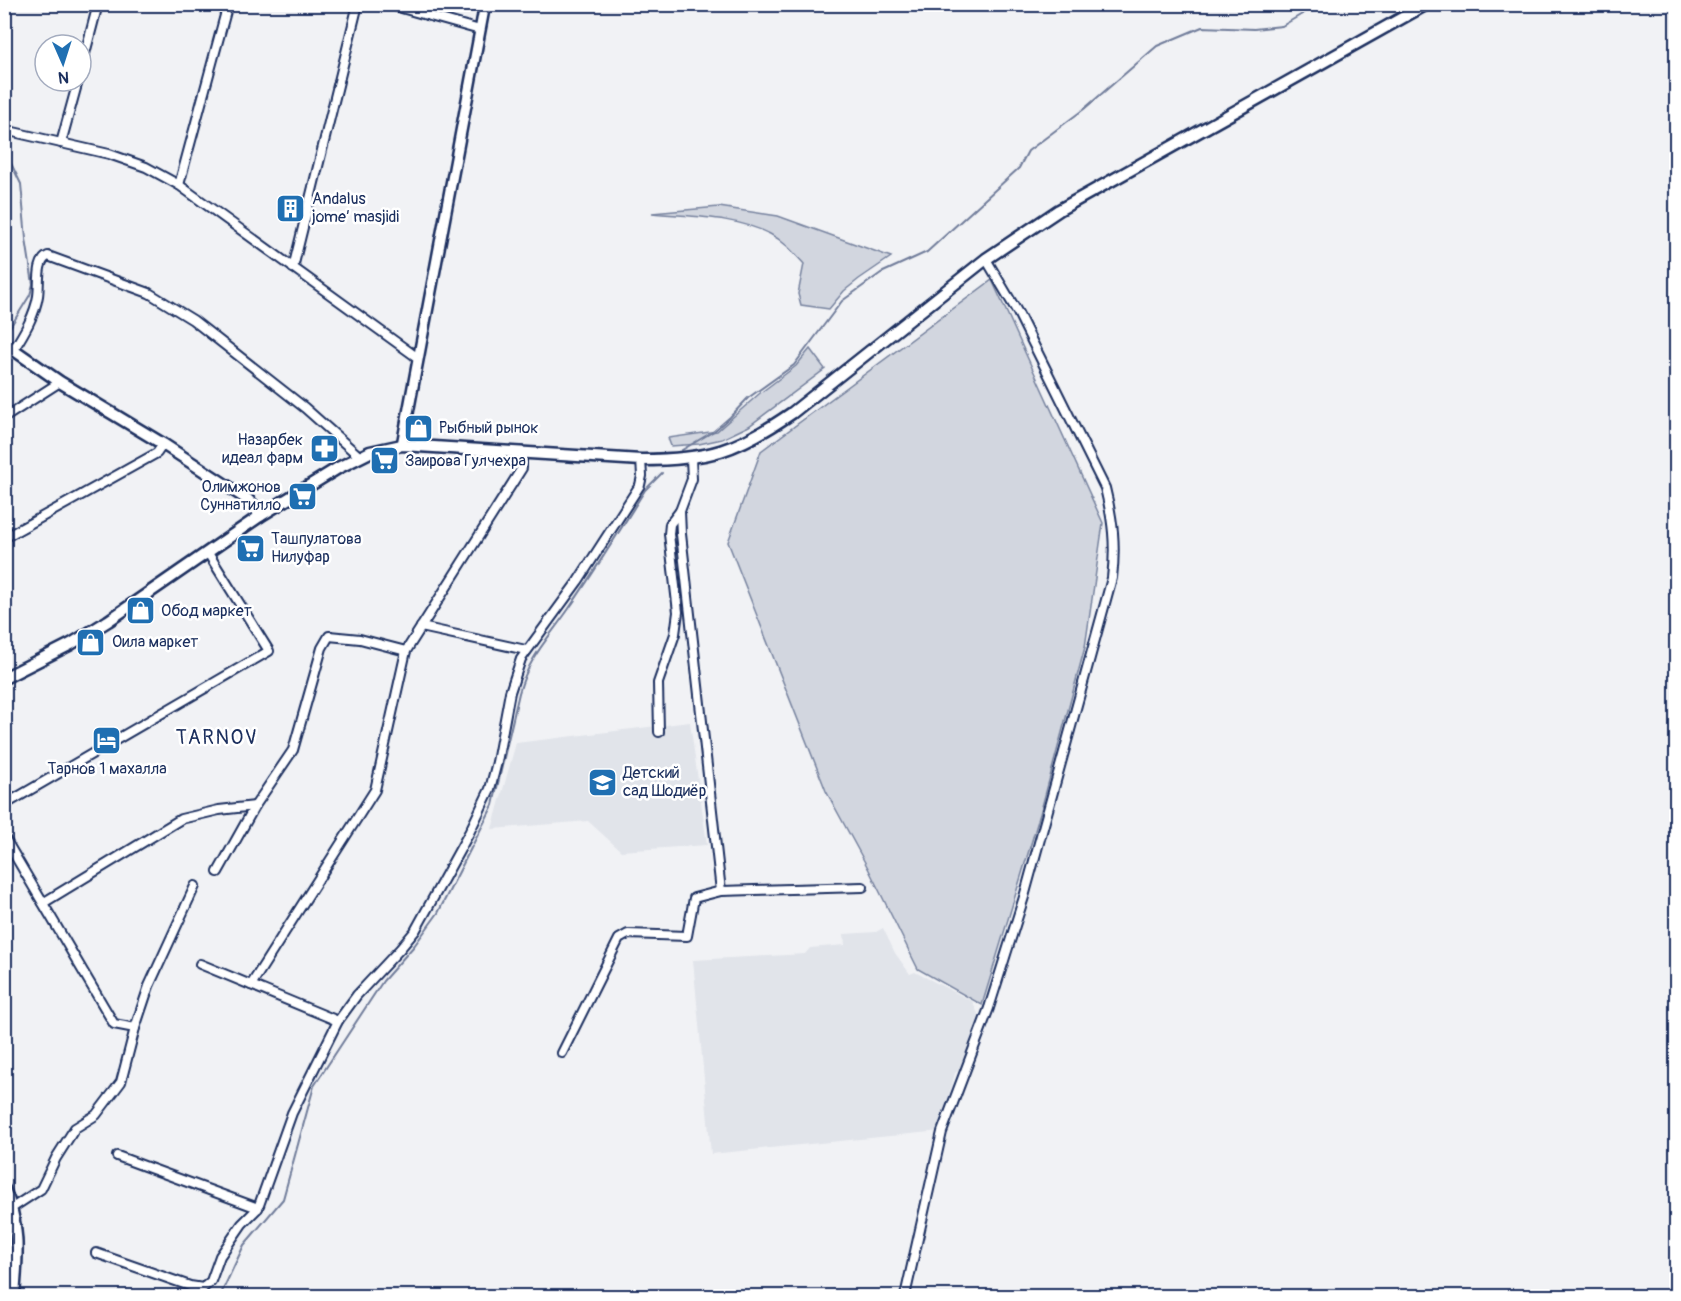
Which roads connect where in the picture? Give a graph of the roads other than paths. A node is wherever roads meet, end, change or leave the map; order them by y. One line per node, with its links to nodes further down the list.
1 (98, 4): 8 (street)
2 (228, 4): 12 (street)
3 (358, 4): 14 (street)
4 (387, 4): 7 (street)
5 (485, 4): 7 (street)
6 (1424, 5): 13 (main road)
7 (480, 30): 16 (street)
8 (90, 33)
9 (75, 93): 11 (street)
10 (4, 119): 11 (street)
11 (61, 143): 12 (street)
12 (179, 185): 14 (street)
13 (986, 258): 23 (main road); 55 (street)
14 (293, 268): 16 (street)
15 (9, 346): 17 (main road); 22 (street)
16 (418, 358): 20 (street)
17 (60, 382): 18 (street); 19 (main road)
18 (4, 418)
19 (163, 444): 26 (main road); 27 (street)
20 (402, 446): 21 (main road); 22 (main road)
21 (522, 453): 24 (main road); 29 (street)
22 (359, 456): 26 (main road)
23 (691, 458): 24 (main road); 25 (street)
24 (641, 460): 30 (street)
25 (680, 511): 33 (street); 40 (street)
26 (260, 516): 28 (main road)
27 (4, 538)
28 (208, 553): 32 (main road); 34 (street)
29 (421, 627): 30 (street); 31 (street)
30 (526, 650): 44 (street)
31 (406, 651): 35 (street); 43 (street)
32 (4, 678)
33 (660, 732)
34 (4, 805)
35 (255, 806): 37 (street); 41 (street)
36 (4, 837): 41 (street)
37 (218, 872)
38 (195, 886): 45 (street)
39 (863, 887): 40 (street)
40 (721, 891): 46 (street)
41 (43, 903): 45 (street)
42 (200, 964): 43 (street)
43 (251, 986): 44 (street)
44 (338, 1021): 50 (street)
45 (135, 1028): 49 (street)
46 (562, 1053)
47 (117, 1156): 50 (street)
48 (4, 1190): 49 (main road)
49 (12, 1208): 52 (main road)
50 (258, 1208): 51 (street)
51 (96, 1253)
52 (17, 1260): 53 (street); 54 (main road)
53 (4, 1261)
54 (14, 1296)
55 (905, 1296)

